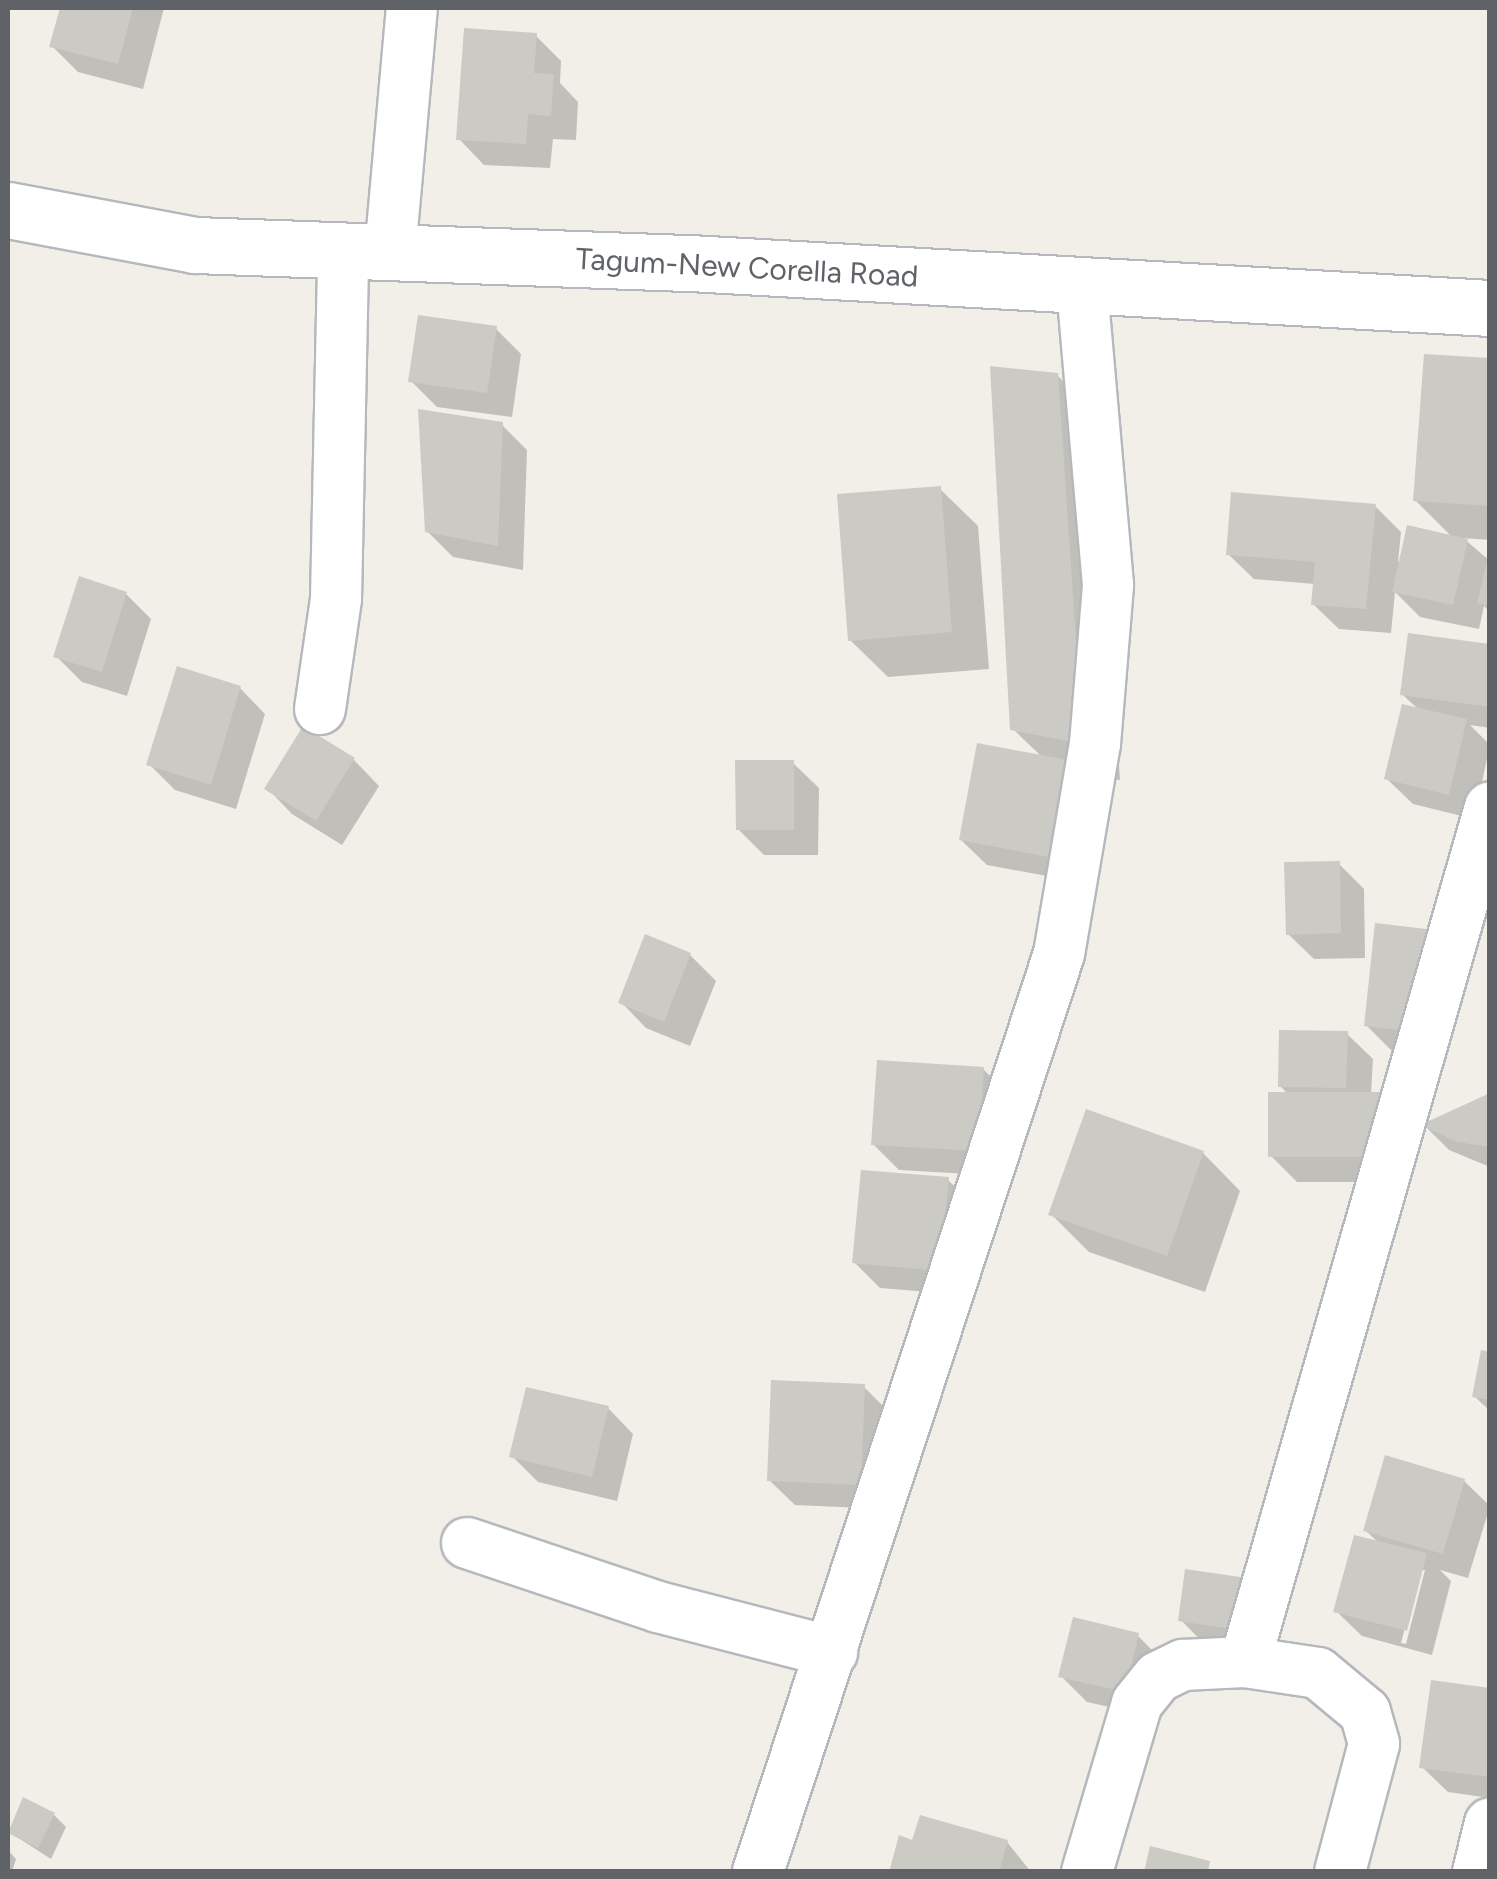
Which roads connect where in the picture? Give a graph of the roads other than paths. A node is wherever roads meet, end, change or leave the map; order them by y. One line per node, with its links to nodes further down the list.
1 (412, 8): 3 (street)
2 (8, 210): 3 (main road, Tagum-New Corella Road)
3 (367, 254): 4 (main road, Tagum-New Corella Road); 6 (street)
4 (1082, 285): 5 (main road, Tagum-New Corella Road); 9 (street)
5 (1490, 308)
6 (320, 709)
7 (1490, 807): 10 (street)
8 (467, 1543): 9 (street)
9 (832, 1652): 12 (street)
10 (1245, 1662): 13 (street); 14 (street)
11 (1490, 1823): 15 (street)
12 (758, 1872)
13 (1087, 1872)
14 (1340, 1872)
15 (1478, 1872)

